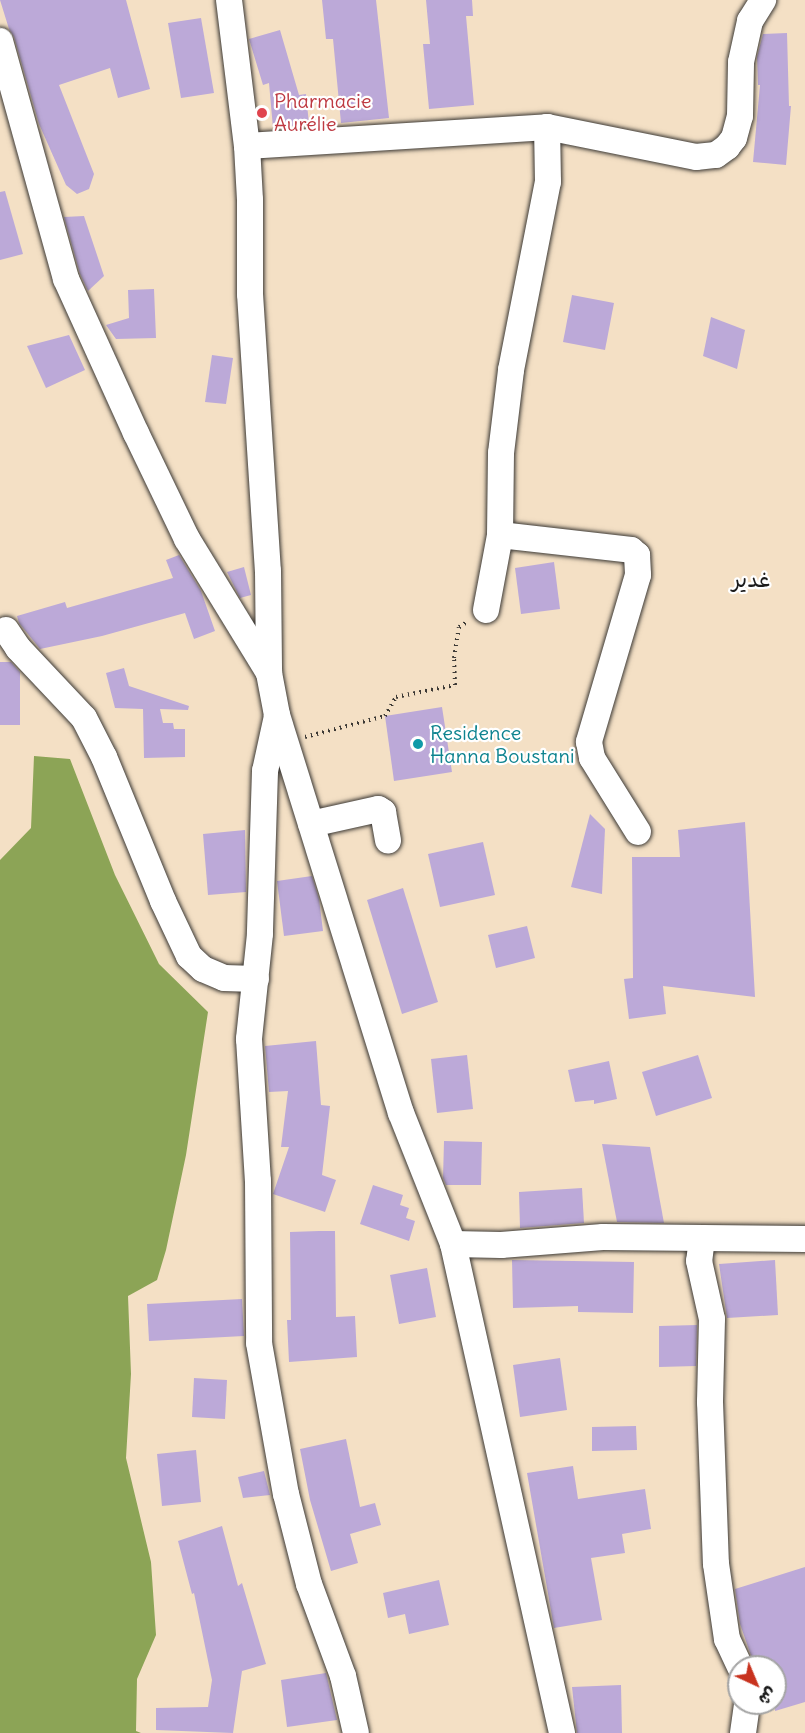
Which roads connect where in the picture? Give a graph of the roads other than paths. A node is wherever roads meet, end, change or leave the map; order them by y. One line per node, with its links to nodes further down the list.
1 (229, 0): 5 (street)
2 (764, 0): 4 (street)
3 (0, 40): 9 (street)
4 (547, 127): 5 (street); 6 (street)
5 (247, 146): 9 (street)
6 (500, 535): 7 (street); 12 (street)
7 (486, 610)
8 (6, 630): 14 (street)
9 (269, 673): 10 (street)
10 (277, 715): 11 (street); 14 (street)
11 (311, 824): 13 (street); 17 (street)
12 (638, 832)
13 (388, 841)
14 (256, 980): 20 (street)
15 (702, 1238): 16 (street); 17 (street); 18 (street)
16 (805, 1239)
17 (453, 1244): 21 (street)
18 (734, 1655)
19 (745, 1715): 22 (street)
20 (356, 1733)
21 (562, 1733)
22 (743, 1733)

